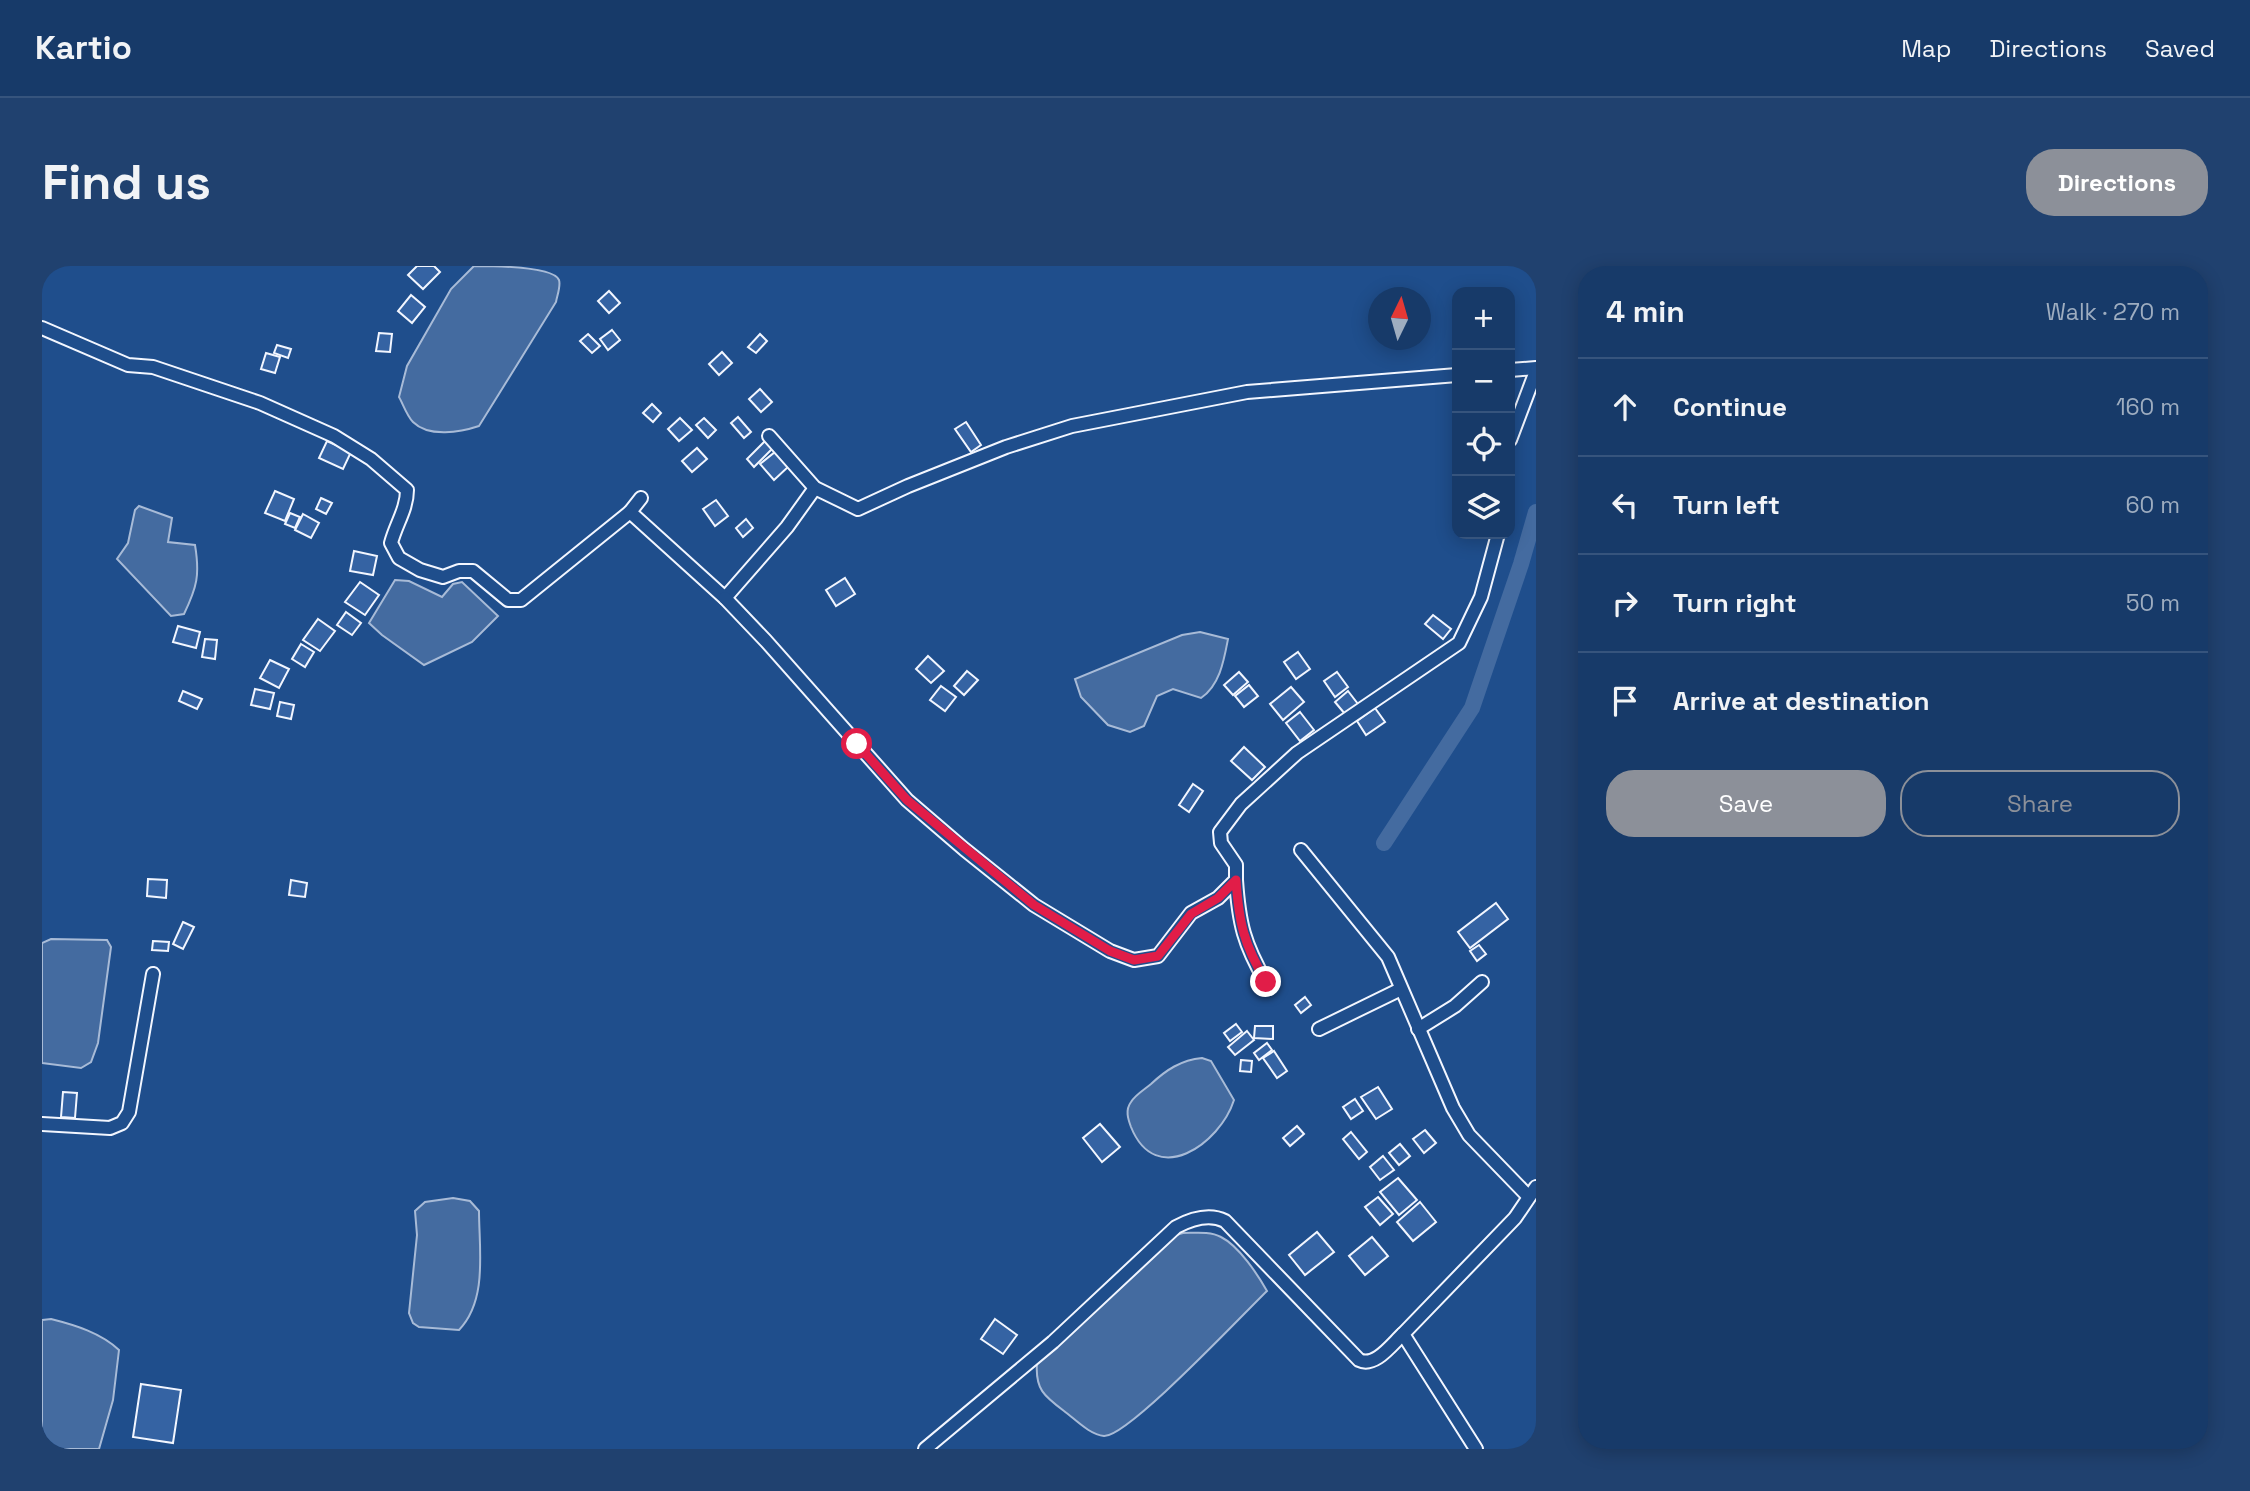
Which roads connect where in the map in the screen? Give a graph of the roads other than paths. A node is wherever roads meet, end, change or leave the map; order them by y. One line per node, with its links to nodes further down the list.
1 (42, 328): 9 (street)
2 (1515, 370): 3 (street)
3 (1536, 370): 5 (street)
4 (1452, 375): 7 (street)
5 (1515, 427)
6 (769, 436): 7 (street)
7 (816, 488): 11 (street)
8 (641, 498): 9 (street)
9 (630, 512): 11 (street)
10 (1496, 539): 13 (street)
11 (725, 598): 13 (street)
12 (1301, 850): 17 (street)
13 (1236, 880): 15 (street)
14 (153, 974): 20 (street)
15 (1266, 982)
16 (1482, 982): 19 (street)
17 (1401, 989): 18 (street); 19 (street)
18 (1319, 1028)
19 (1418, 1028): 21 (street)
20 (42, 1124)
21 (1532, 1192): 22 (street)
22 (1404, 1334): 23 (street); 24 (street)
23 (925, 1449)
24 (1476, 1449)

